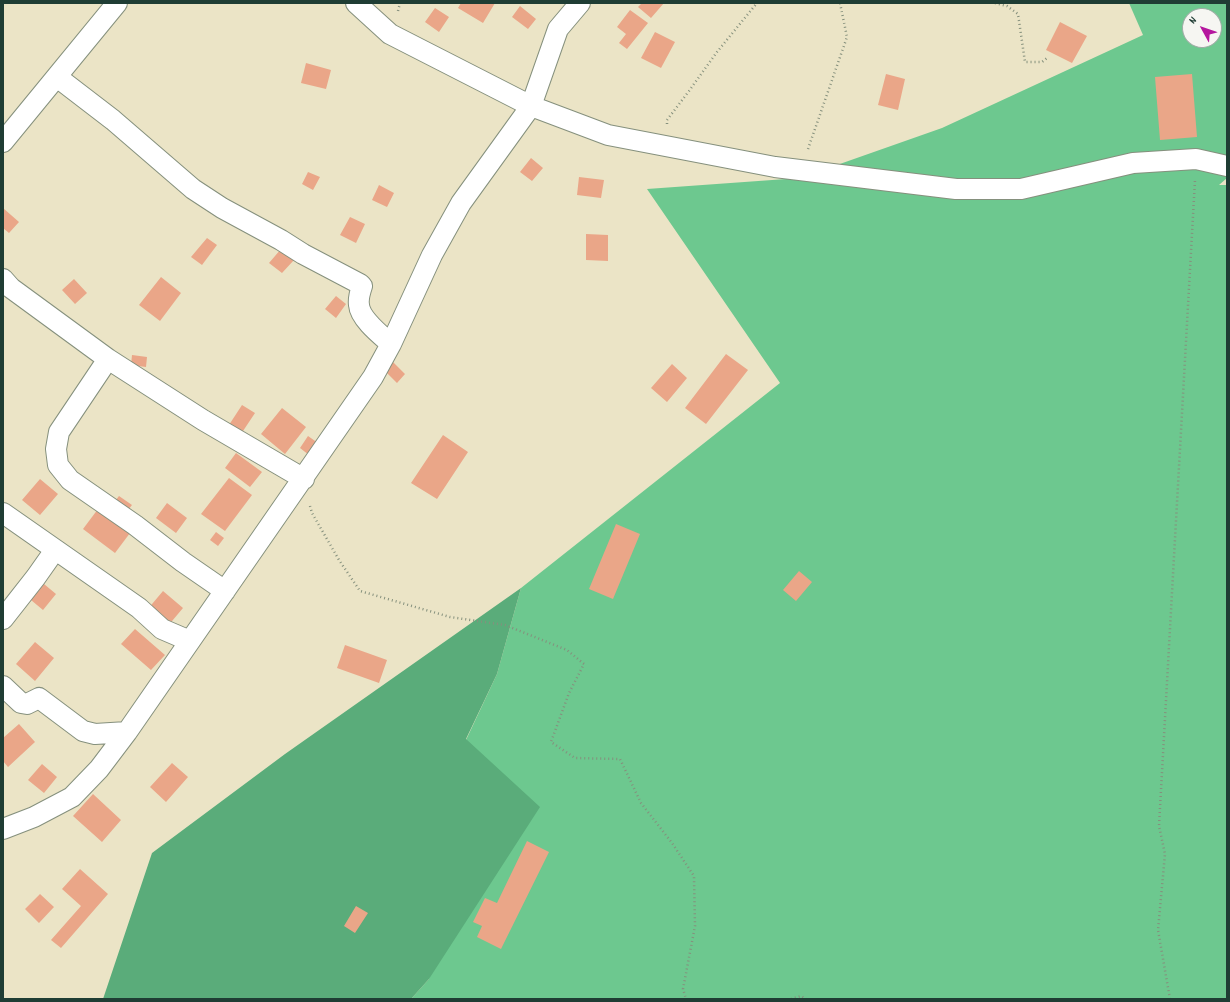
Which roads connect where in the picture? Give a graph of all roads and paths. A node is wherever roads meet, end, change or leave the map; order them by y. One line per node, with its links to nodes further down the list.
1 (117, 3): 8 (street)
2 (356, 3): 9 (street)
3 (580, 3): 9 (street)
4 (757, 3): 11 (path)
5 (840, 3): 14 (path)
6 (995, 3): 7 (path)
7 (1047, 58)
8 (57, 77): 10 (street); 16 (street)
9 (531, 106): 11 (street); 16 (street)
10 (3, 142)
11 (668, 146): 14 (street)
12 (1196, 159): 13 (street); 14 (street); 30 (path)
13 (1227, 166)
14 (801, 170)
15 (3, 280): 17 (street)
16 (392, 344): 18 (street)
17 (108, 359): 18 (street); 21 (street)
18 (304, 479): 21 (street); 27 (path)
19 (3, 513): 20 (street)
20 (55, 550): 22 (street); 23 (street)
21 (225, 591): 23 (street)
22 (3, 619)
23 (190, 641): 25 (street)
24 (3, 686): 25 (street)
25 (127, 732): 26 (street)
26 (3, 829)
27 (686, 999)
28 (791, 999): 29 (path)
29 (806, 999)
30 (1170, 999)

